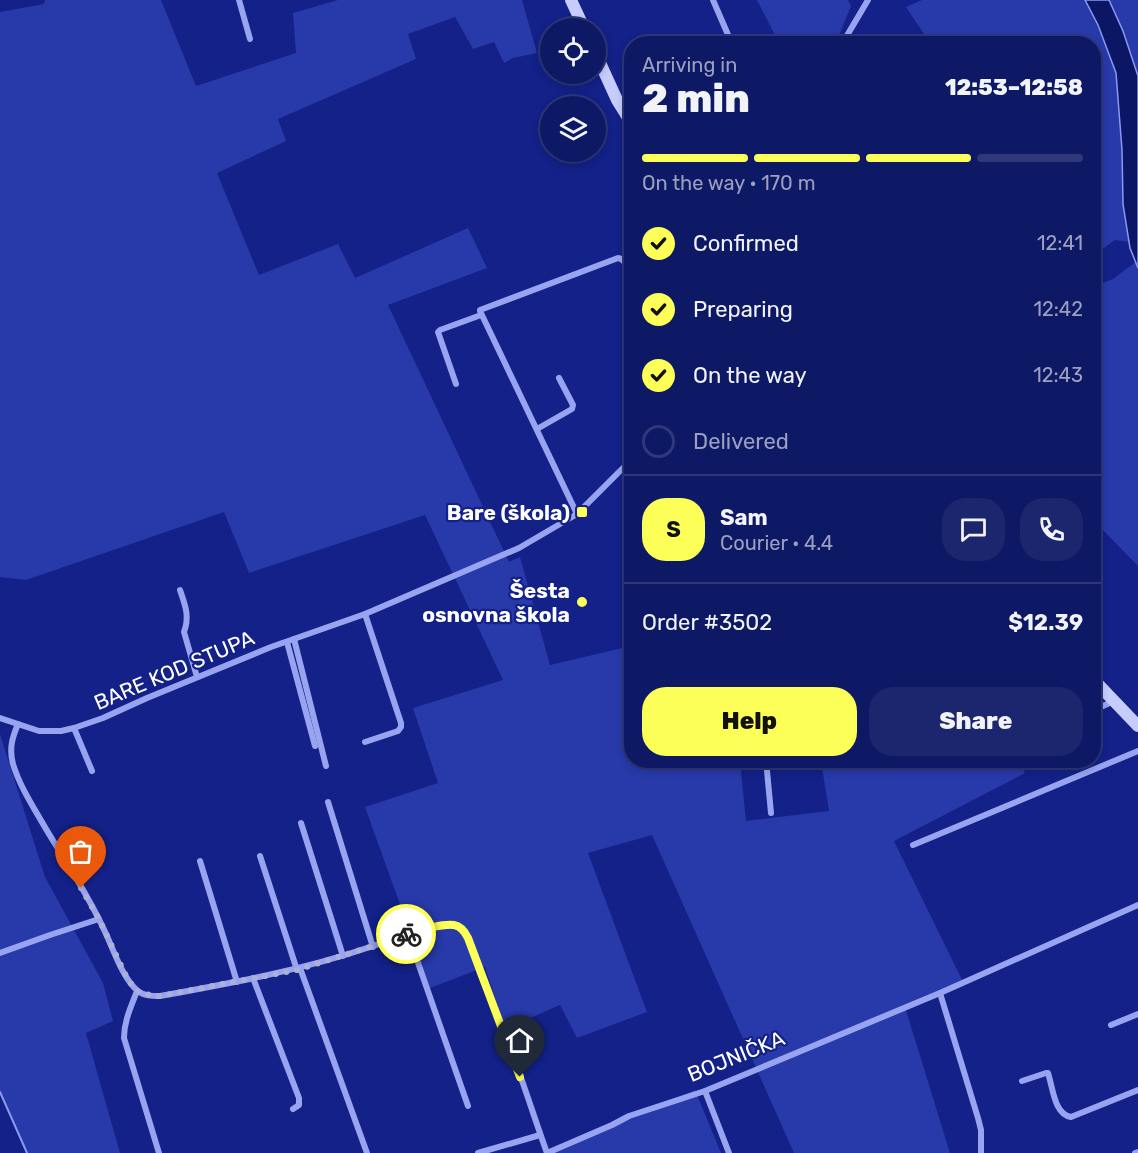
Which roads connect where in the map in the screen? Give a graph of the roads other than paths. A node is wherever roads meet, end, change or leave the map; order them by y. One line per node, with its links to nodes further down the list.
1 (239, 0): 8 (street)
2 (571, 0): 5 (main road)
3 (713, 0): 6 (street)
4 (868, 0): 7 (street)
5 (579, 18)
6 (729, 36)
7 (847, 36)
8 (250, 39)
9 (606, 76): 10 (main road)
10 (624, 111)
11 (624, 261): 12 (street)
12 (481, 315): 14 (street); 15 (street)
13 (560, 378): 15 (street)
14 (456, 384)
15 (537, 429): 17 (street)
16 (624, 467): 17 (street, BARE KOD STUPA)
17 (577, 514): 19 (street, BARE KOD STUPA)
18 (180, 590): 21 (street)
19 (366, 614): 20 (street, BARE KOD STUPA); 29 (street)
20 (291, 640): 21 (street, BARE KOD STUPA); 30 (street, BARE KOD STUPA); 32 (street)
21 (198, 677): 28 (street, BARE KOD STUPA)
22 (1101, 687): 23 (main road)
23 (1114, 701): 24 (street); 27 (main road)
24 (1101, 707)
25 (0, 718): 26 (street, BARE KOD STUPA)
26 (18, 724): 28 (street, BARE KOD STUPA); 44 (street)
27 (1138, 726)
28 (74, 728): 36 (street, BARE KOD STUPA)
29 (365, 742)
30 (315, 746)
31 (1138, 751): 33 (street)
32 (326, 766)
33 (1101, 766)
34 (767, 768): 38 (street)
35 (1097, 768): 40 (street)
36 (92, 771)
37 (328, 802): 46 (street)
38 (771, 813)
39 (300, 823): 48 (street)
40 (913, 845)
41 (260, 855): 49 (street)
42 (200, 861): 51 (street)
43 (1138, 905): 53 (street, BOJNIČKA)
44 (99, 919): 47 (street); 52 (street)
45 (408, 934): 46 (street); 59 (street); 61 (street)
46 (373, 946): 48 (street)
47 (0, 953)
48 (343, 956): 49 (street)
49 (298, 969): 50 (street); 63 (street)
50 (253, 978): 51 (street); 60 (street)
51 (237, 982): 52 (street)
52 (137, 991): 62 (street)
53 (940, 993): 58 (street, BOJNIČKA); 67 (street)
54 (1138, 1014): 55 (street)
55 (1111, 1025)
56 (1022, 1081): 57 (street)
57 (1138, 1090)
58 (705, 1091): 65 (street, BOJNIČKA); 66 (street)
59 (468, 1106)
60 (293, 1109)
61 (540, 1135): 64 (street); 65 (street)
62 (159, 1153)
63 (367, 1153)
64 (478, 1153)
65 (547, 1153)
66 (729, 1153)
67 (981, 1153)

